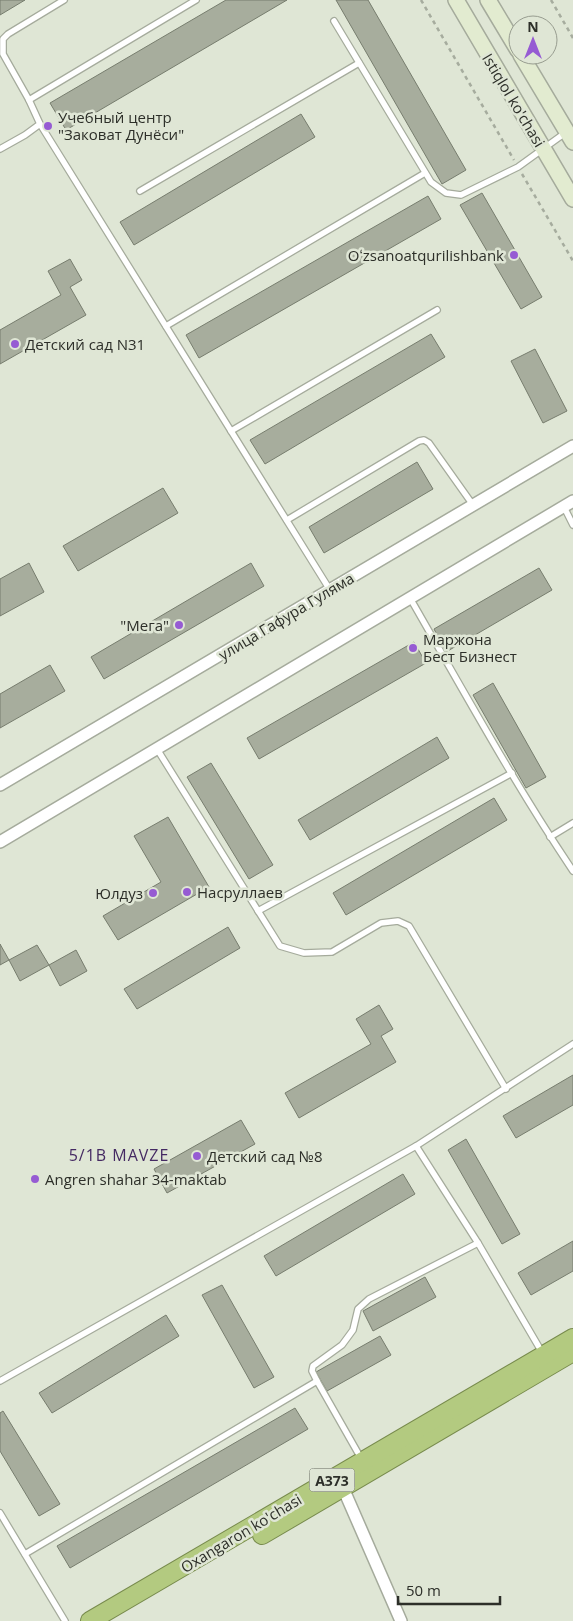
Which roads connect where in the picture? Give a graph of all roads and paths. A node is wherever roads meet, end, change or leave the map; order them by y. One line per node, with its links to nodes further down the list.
1 (64, 0): 12 (lane)
2 (196, 0): 12 (lane)
3 (421, 0): 17 (path)
4 (456, 0): 15 (main road, Istiqlol ko'chasi)
5 (488, 0): 8 (main road, Istiqlol ko'chasi)
6 (551, 0): 9 (path)
7 (334, 22): 10 (lane)
8 (508, 33)
9 (573, 38)
10 (359, 63): 18 (lane); 19 (lane)
11 (527, 65): 14 (main road, Istiqlol ko'chasi)
12 (29, 100): 13 (lane)
13 (40, 124): 16 (lane); 23 (lane)
14 (570, 137): 15 (lane)
15 (543, 148): 17 (lane); 20 (main road, Istiqlol ko'chasi)
16 (0, 149)
17 (518, 166): 18 (lane); 21 (path)
18 (425, 173): 23 (lane)
19 (140, 191)
20 (573, 199)
21 (573, 261)
22 (437, 310): 24 (lane)
23 (166, 326): 24 (lane)
24 (231, 431): 28 (lane)
25 (573, 446): 27 (street, улица Гафура Гуляма)
26 (568, 504): 29 (lane); 31 (street)
27 (473, 505): 28 (lane); 30 (street, улица Гафура Гуляма)
28 (287, 520): 30 (lane)
29 (573, 525)
30 (330, 590): 34 (street, улица Гафура Гуляма)
31 (410, 598): 32 (street); 33 (lane)
32 (157, 749): 37 (street); 39 (lane)
33 (512, 773): 36 (lane); 39 (lane)
34 (0, 786)
35 (573, 823): 36 (lane)
36 (550, 837): 38 (lane)
37 (0, 842)
38 (573, 871)
39 (258, 911): 41 (lane)
40 (573, 1044): 41 (lane)
41 (506, 1089): 42 (lane)
42 (416, 1146): 43 (lane); 47 (lane)
43 (478, 1244): 46 (lane); 48 (lane)
44 (573, 1338): 46 (highway, Oxangaron ko'chasi / A373)
45 (573, 1352): 46 (highway, Oxangaron ko'chasi / A373)
46 (547, 1361): 49 (highway, Oxangaron ko'chasi / A373); 50 (highway, Oxangaron ko'chasi / A373)
47 (0, 1381)
48 (317, 1381): 49 (lane); 52 (lane)
49 (362, 1462): 50 (highway, Oxangaron ko'chasi / A373)
50 (340, 1482): 54 (highway, Oxangaron ko'chasi / A373); 55 (highway, Oxangaron ko'chasi / A373); 56 (street)
51 (1, 1516): 52 (lane)
52 (25, 1554): 53 (lane)
53 (65, 1621)
54 (90, 1621)
55 (115, 1621)
56 (401, 1621)

